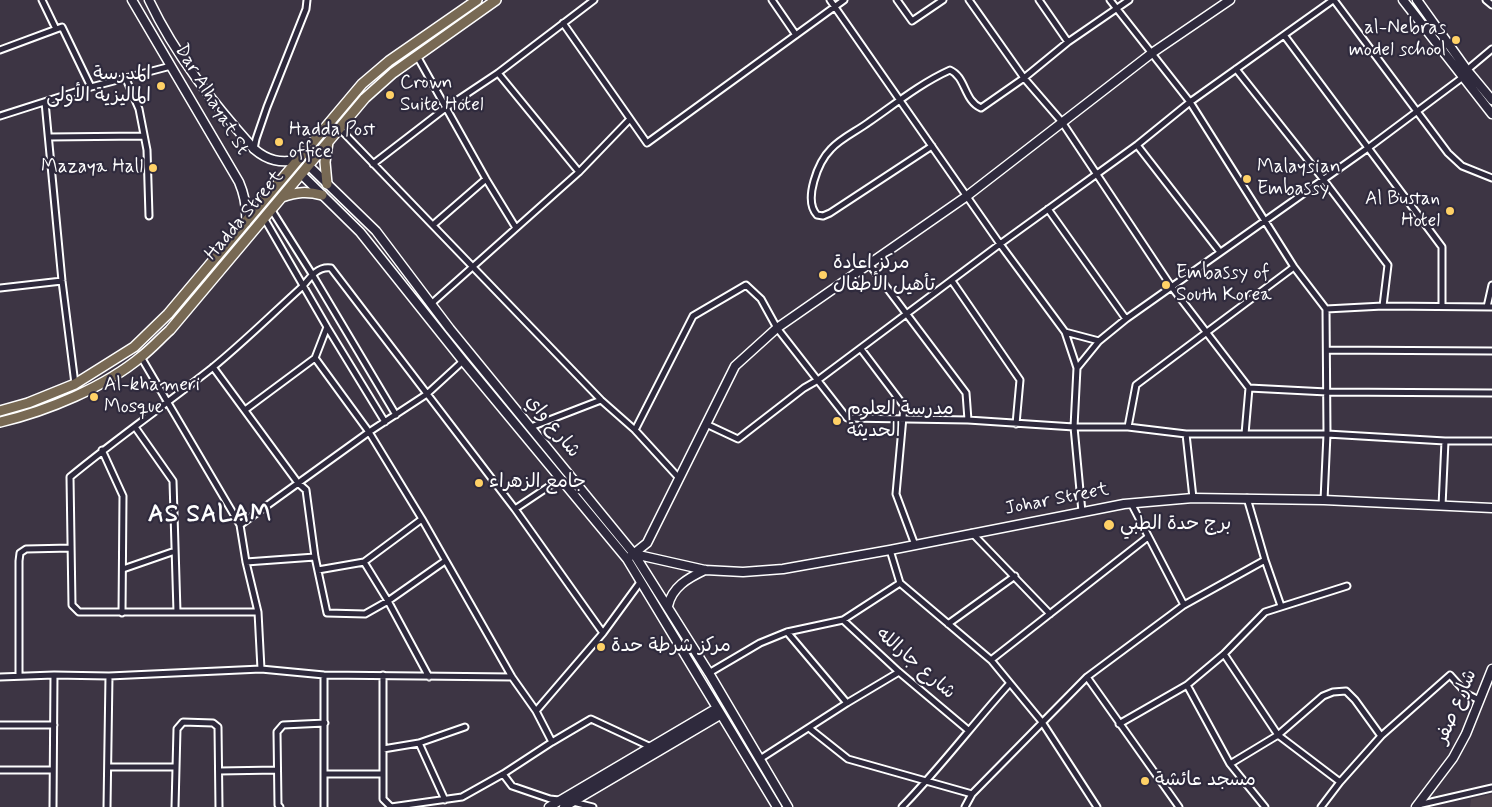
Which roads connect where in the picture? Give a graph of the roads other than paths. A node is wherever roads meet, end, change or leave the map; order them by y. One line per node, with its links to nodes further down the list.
1 (42, 0): 28 (street)
2 (132, 0): 27 (street, Dar Alhayat St)
3 (148, 0): 25 (street, Dar Alhayat St)
4 (307, 0): 61 (street)
5 (477, 0): 52 (main road, Hadda Street)
6 (496, 0): 35 (main road, Hadda Street)
7 (594, 0): 26 (street)
8 (772, 0): 29 (street)
9 (830, 0): 23 (street)
10 (844, 0): 23 (street)
11 (897, 0): 12 (street)
12 (943, 0)
13 (969, 0): 40 (street)
14 (1039, 0): 31 (street)
15 (1110, 0): 24 (street)
16 (1129, 0): 24 (street)
17 (1230, 0): 34 (street)
18 (1334, 0): 30 (street); 48 (street)
19 (1403, 0): 39 (street)
20 (1417, 0): 39 (street)
21 (1486, 0): 22 (street)
22 (1492, 5)
23 (834, 7): 29 (street); 44 (street)
24 (1117, 9): 31 (street); 34 (street)
25 (158, 19): 27 (street); 61 (street, Dar Alhayat St)
26 (562, 23): 38 (street); 51 (street)
27 (148, 26): 36 (street, Dar Alhayat St)
28 (56, 29): 33 (street); 42 (street)
29 (796, 35): 51 (street)
30 (1284, 35): 37 (street); 60 (street)
31 (1068, 42): 40 (street)
32 (1492, 49): 39 (street)
33 (0, 50)
34 (1152, 53): 46 (street); 53 (street)
35 (417, 56): 47 (street); 54 (main road, Hadda Street)
36 (171, 66): 41 (street); 80 (street, Dar Alhayat St)
37 (1236, 69): 46 (street); 70 (street)
38 (498, 73): 47 (street); 65 (street)
39 (1465, 74): 43 (street); 48 (street); 49 (street)
40 (1024, 78): 44 (street); 53 (street)
41 (126, 79): 42 (street); 55 (street)
42 (92, 87): 45 (street)
43 (1492, 100)
44 (900, 101): 59 (street); 59 (street)
45 (45, 102): 50 (street); 56 (street)
46 (1190, 102): 58 (street); 79 (street)
47 (447, 107): 63 (street); 69 (street)
48 (1417, 112): 60 (street); 68 (street)
49 (1492, 114)
50 (0, 116)
51 (630, 119): 65 (street)
52 (331, 122): 54 (main road); 62 (main road, Hadda Street)
53 (1062, 122): 67 (street); 73 (street)
54 (339, 128): 57 (main road, Hadda Street); 63 (street)
55 (143, 136): 56 (street); 77 (street)
56 (49, 137): 90 (street)
57 (329, 140): 64 (main road, Hadda Street); 71 (main road)
58 (1137, 145): 67 (street); 84 (street)
59 (932, 146): 73 (street)
60 (1368, 148): 70 (street); 97 (street)
61 (254, 149): 62 (street, Dar Alhayat St)
62 (298, 160): 80 (main road, Hadda Street)
63 (373, 164): 81 (street)
64 (308, 165): 66 (main road, Hadda Street); 71 (street, شارع واي)
65 (579, 172): 82 (street)
66 (301, 174): 72 (street, شارع واي); 74 (main road, Hadda Street)
67 (1096, 174): 75 (street); 93 (street)
68 (1492, 178)
69 (486, 179): 81 (street); 82 (street)
70 (1323, 179): 79 (street); 96 (street)
71 (327, 184): 95 (street, شارع واي)
72 (322, 195): 74 (main road); 107 (street, شارع واي)
73 (967, 196): 83 (street); 85 (street)
74 (282, 198): 76 (main road, Hadda Street)
75 (1048, 208): 83 (street); 101 (street)
76 (271, 209): 78 (main road, Hadda Street); 88 (street)
77 (149, 216)
78 (264, 218): 92 (street); 114 (main road, Hadda Street)
79 (1265, 220): 84 (street); 87 (street)
80 (246, 222): 109 (main road, Hadda Street)
81 (433, 225): 86 (street)
82 (516, 228): 86 (street)
83 (1000, 244): 89 (street); 105 (street)
84 (1220, 252): 93 (street)
85 (869, 264): 100 (street); 103 (street)
86 (472, 267): 95 (street); 126 (street)
87 (1294, 267): 99 (street); 106 (street)
88 (312, 274): 92 (street); 111 (street); 125 (street)
89 (952, 281): 100 (street); 136 (street)
90 (62, 282): 94 (street); 121 (street)
91 (1492, 285): 98 (street)
92 (303, 286): 102 (street); 118 (street)
93 (1171, 286): 101 (street); 106 (street)
94 (0, 288)
95 (431, 304): 104 (street, شارع واي)
96 (1383, 306): 97 (street); 99 (street)
97 (1442, 306): 98 (street)
98 (1490, 307)
99 (1326, 309): 112 (street)
100 (906, 314): 110 (street); 132 (street)
101 (1126, 319): 108 (street)
102 (327, 327): 115 (street); 116 (street)
103 (776, 328): 120 (street); 135 (street); 141 (street)
104 (450, 329): 107 (street); 138 (street, شارع واي)
105 (1065, 332): 108 (street); 119 (street)
106 (1206, 333): 122 (street); 140 (street)
107 (443, 336): 117 (street, شارع واي)
108 (1099, 341): 119 (street)
109 (134, 347): 114 (main road); 121 (main road, Hadda Street)
110 (860, 348): 120 (street); 131 (street)
111 (356, 350): 116 (street); 130 (street)
112 (1327, 350): 113 (street); 123 (street)
113 (1492, 351)
114 (141, 357): 127 (street); 133 (main road, Hadda Street)
115 (314, 358): 128 (street); 142 (street)
116 (346, 358): 134 (street)
117 (463, 361): 125 (street); 150 (street, شارع واي)
118 (213, 367): 127 (street); 128 (street)
119 (1077, 368): 139 (street)
120 (818, 380): 131 (street); 135 (street)
121 (75, 384): 129 (main road, Hadda Street)
122 (1249, 388): 123 (street); 144 (street)
123 (1327, 392): 124 (street); 145 (street)
124 (1492, 393)
125 (427, 394): 130 (street); 158 (street)
126 (601, 400): 138 (street); 141 (street)
127 (167, 402): 137 (street); 161 (street)
128 (245, 410): 151 (street)
129 (0, 411)
130 (396, 416): 134 (street)
131 (903, 419): 132 (street); 164 (street)
132 (968, 420): 136 (street)
133 (0, 422)
134 (385, 422): 142 (street)
135 (706, 424): 149 (street)
136 (1016, 424): 139 (street)
137 (135, 427): 148 (street); 167 (street)
138 (531, 427): 168 (street, شارع واي)
139 (1074, 427): 140 (street); 159 (street)
140 (1128, 427): 143 (street)
141 (636, 430): 149 (street)
142 (369, 432): 151 (street); 160 (street)
143 (1186, 434): 144 (street); 152 (street)
144 (1245, 434): 145 (street)
145 (1327, 434): 146 (street); 154 (street)
146 (1445, 441): 147 (street); 156 (street)
147 (1492, 441)
148 (102, 450): 165 (street); 174 (street)
149 (678, 477): 168 (street)
150 (560, 479): 158 (street); 168 (street, شارع واي)
151 (298, 483): 161 (street); 169 (street)
152 (1194, 498): 153 (street, Johar Street); 155 (street, Johar Street)
153 (1247, 498): 154 (street, Johar Street); 171 (street)
154 (1324, 500): 156 (street, Johar Street)
155 (1131, 503): 159 (street, Johar Street); 163 (street)
156 (1442, 506): 157 (street, Johar Street)
157 (1492, 508)
158 (515, 509): 192 (street)
159 (1082, 512): 162 (street, Johar Street)
160 (422, 519): 170 (street); 173 (street)
161 (240, 524): 172 (street)
162 (972, 533): 164 (street, Johar Street); 177 (street)
163 (1148, 537): 182 (street); 188 (street)
164 (915, 545): 166 (street, Johar Street)
165 (72, 548): 187 (street); 199 (street)
166 (890, 550): 176 (street, Johar Street); 179 (street)
167 (175, 551): 174 (street); 185 (street)
168 (630, 556): 176 (street, Johar Street); 178 (street, شارع واي); 183 (street, شارع واي)
169 (315, 557): 172 (street); 175 (street)
170 (445, 560): 181 (street); 206 (street)
171 (1265, 560): 182 (street); 184 (street)
172 (246, 562): 186 (street)
173 (364, 562): 175 (street); 181 (street)
174 (124, 569): 187 (street)
175 (318, 570): 181 (street)
176 (705, 570): 183 (street)
177 (1015, 576): 188 (street); 190 (street)
178 (641, 581): 192 (street); 213 (street, شارع واي)
179 (900, 583): 189 (street, شارع جارالله); 190 (street)
180 (1348, 586): 184 (street)
181 (388, 601): 205 (street)
182 (1184, 604): 207 (street)
183 (668, 606): 198 (street, شارع واي)
184 (1281, 606): 193 (street)
185 (176, 612): 186 (street); 187 (street)
186 (258, 612): 195 (street)
187 (122, 613)
188 (1050, 614): 194 (street)
189 (843, 620): 191 (street, شارع جارالله); 197 (street, شارع جارالله)
190 (948, 624): 194 (street)
191 (787, 632): 198 (street, شارع جارالله); 211 (street)
192 (603, 633): 212 (street)
193 (1224, 654): 209 (street); 222 (street)
194 (991, 660): 208 (street)
195 (261, 669): 201 (street); 203 (street)
196 (1492, 669): 210 (street, شارع صفر)
197 (899, 672): 211 (street); 221 (street, شارع جارالله)
198 (709, 673): 228 (street, شارع واي)
199 (19, 675): 200 (street); 204 (street)
200 (54, 675): 203 (street); 218 (street)
201 (324, 675): 202 (street); 215 (street)
202 (383, 675): 205 (street); 227 (street)
203 (109, 676): 230 (street)
204 (0, 677)
205 (428, 677): 206 (street)
206 (512, 677): 212 (street)
207 (1087, 677): 214 (street); 216 (street)
208 (1010, 683): 214 (street); 221 (street)
209 (1186, 685): 216 (street); 229 (street)
210 (1479, 700): 223 (street); 248 (street, شارع صفر)
211 (847, 703): 220 (street)
212 (536, 710): 224 (street)
213 (719, 712): 226 (street); 244 (street, شارع واي); 246 (street)
214 (1042, 722): 243 (street); 261 (street)
215 (325, 723): 234 (street); 236 (street)
216 (1119, 724): 262 (street)
217 (0, 725): 218 (street)
218 (54, 725): 233 (street)
219 (465, 727): 225 (street)
220 (809, 728): 228 (street); 239 (street)
221 (968, 730): 239 (street)
222 (1278, 734): 223 (street); 229 (street); 240 (street)
223 (1381, 736): 240 (street)
224 (552, 742): 226 (street); 238 (street)
225 (419, 743): 227 (street); 245 (street)
226 (652, 748): 247 (street)
227 (383, 749): 237 (street)
228 (760, 759): 242 (street, شارع واي)
229 (1230, 764): 263 (street)
230 (108, 766): 231 (street); 250 (street)
231 (175, 767): 235 (street); 251 (street)
232 (0, 770): 233 (street)
233 (54, 770): 249 (street)
234 (277, 770): 235 (street); 253 (street)
235 (219, 771): 252 (street)
236 (325, 774): 237 (street); 254 (street)
237 (383, 774): 245 (street)
238 (503, 774): 245 (street); 247 (street)
239 (927, 781): 243 (street); 259 (street)
240 (1340, 782): 264 (street)
241 (1492, 788): 248 (street)
242 (779, 792): 244 (street); 258 (street, شارع واي)
243 (972, 794): 260 (street)
244 (770, 797): 257 (street, شارع واي)
245 (445, 800)
246 (574, 802): 247 (street); 256 (street)
247 (563, 803): 255 (street)
248 (1417, 806)
249 (53, 807)
250 (107, 807)
251 (175, 807)
252 (219, 807)
253 (280, 807)
254 (324, 807)
255 (549, 807)
256 (592, 807)
257 (777, 807)
258 (788, 807)
259 (902, 807)
260 (965, 807)
261 (1097, 807)
262 (1179, 807)
263 (1264, 807)
264 (1321, 807)

